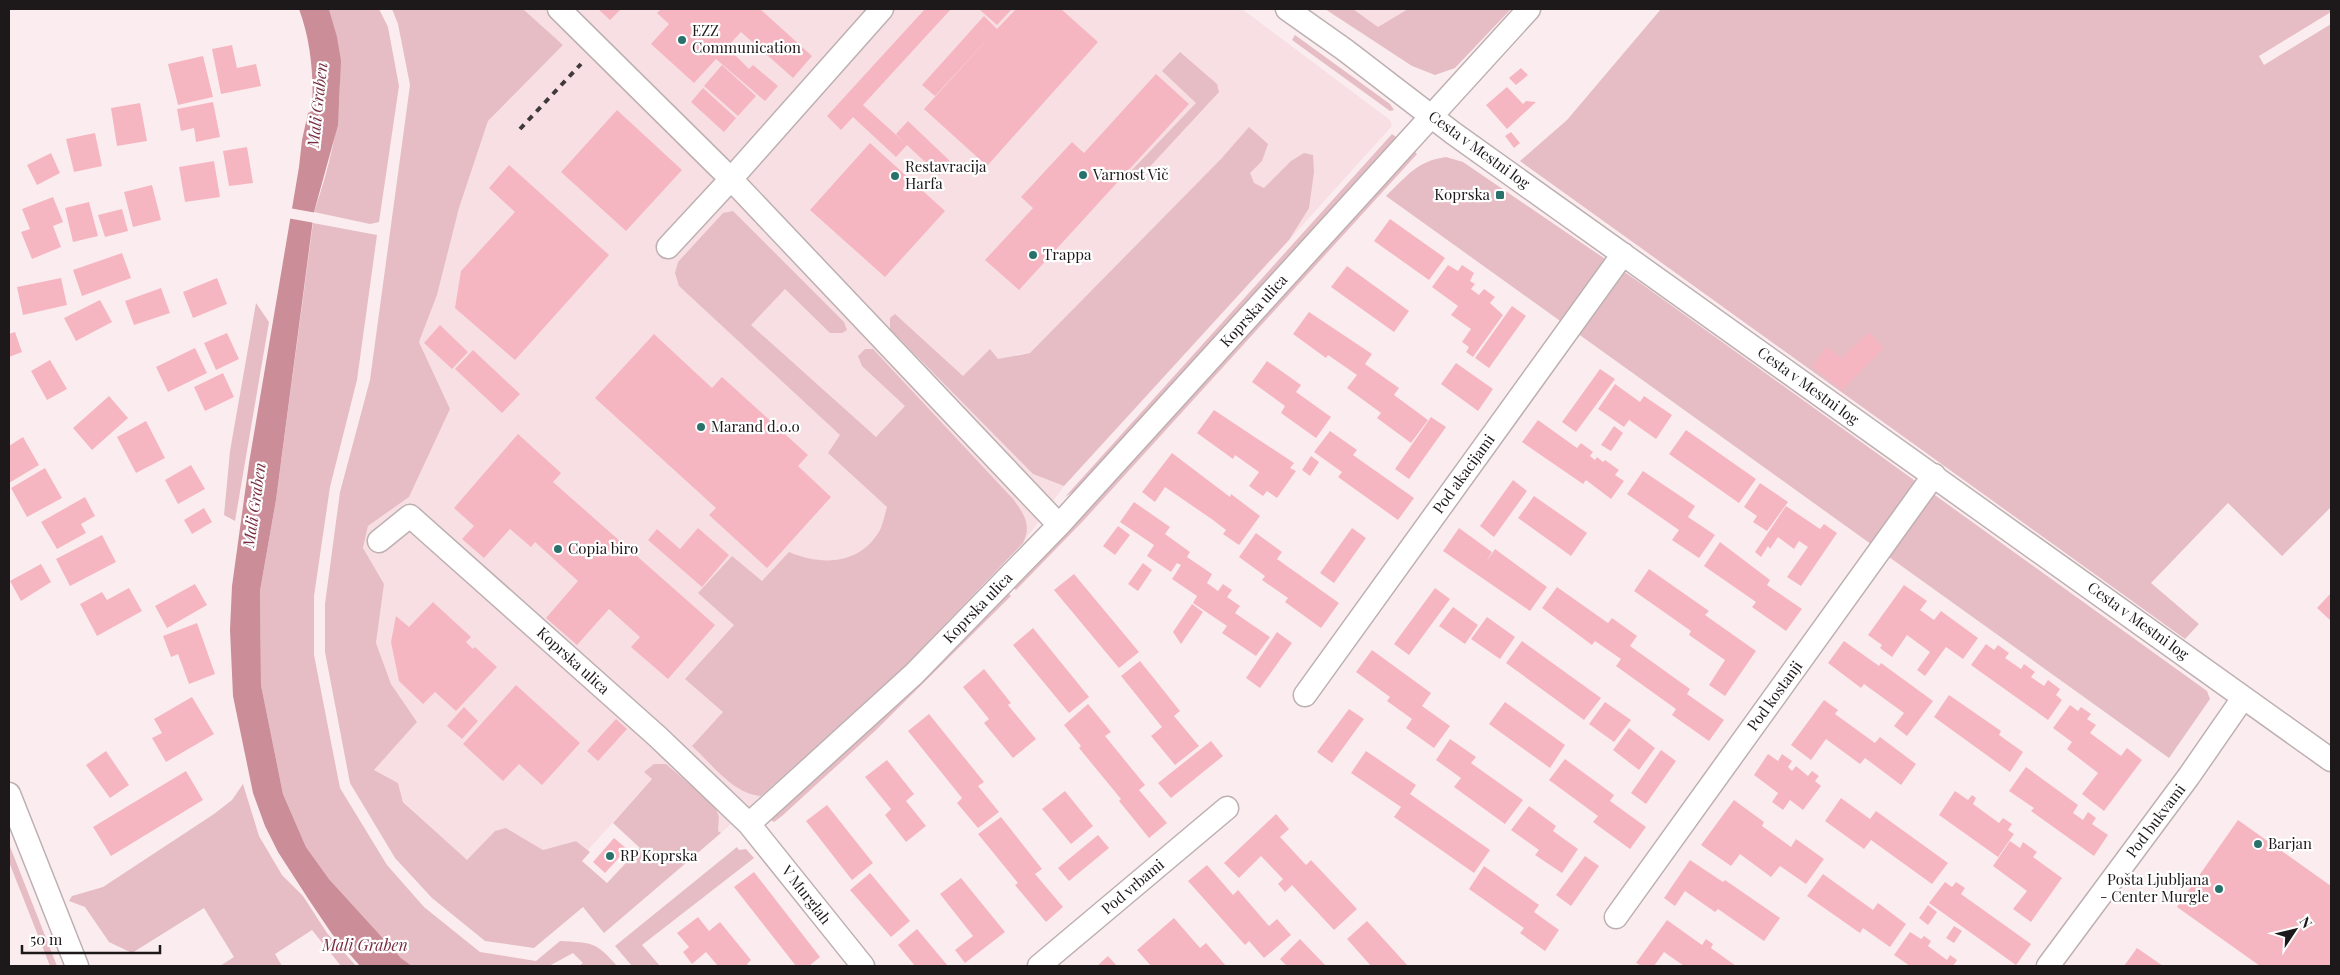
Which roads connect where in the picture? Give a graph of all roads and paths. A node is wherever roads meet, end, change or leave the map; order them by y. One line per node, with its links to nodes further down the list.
1 (559, 9): 6 (street)
2 (882, 9): 6 (street)
3 (1287, 9): 5 (street, Cesta v Mestni log)
4 (1529, 9): 5 (street, Koprska ulica)
5 (1431, 116): 8 (street, Cesta v Mestni log); 10 (street, Koprska ulica)
6 (731, 179): 7 (street); 10 (street)
7 (668, 247)
8 (1624, 254): 9 (street, Cesta v Mestni log); 12 (street, Pod akacijami)
9 (1934, 475): 13 (street, Cesta v Mestni log); 18 (street, Pod kostanji)
10 (1058, 525): 17 (street, Koprska ulica)
11 (379, 541): 17 (street, Koprska ulica)
12 (1306, 695)
13 (2244, 698): 14 (street, Cesta v Mestni log); 22 (street, Pod bukvami)
14 (2331, 760)
15 (9, 794): 19 (street)
16 (1227, 808): 21 (street, Pod vrbami)
17 (749, 824): 20 (street, V Murglah)
18 (1616, 917)
19 (76, 966)
20 (863, 966)
21 (1039, 966)
22 (2048, 966)

